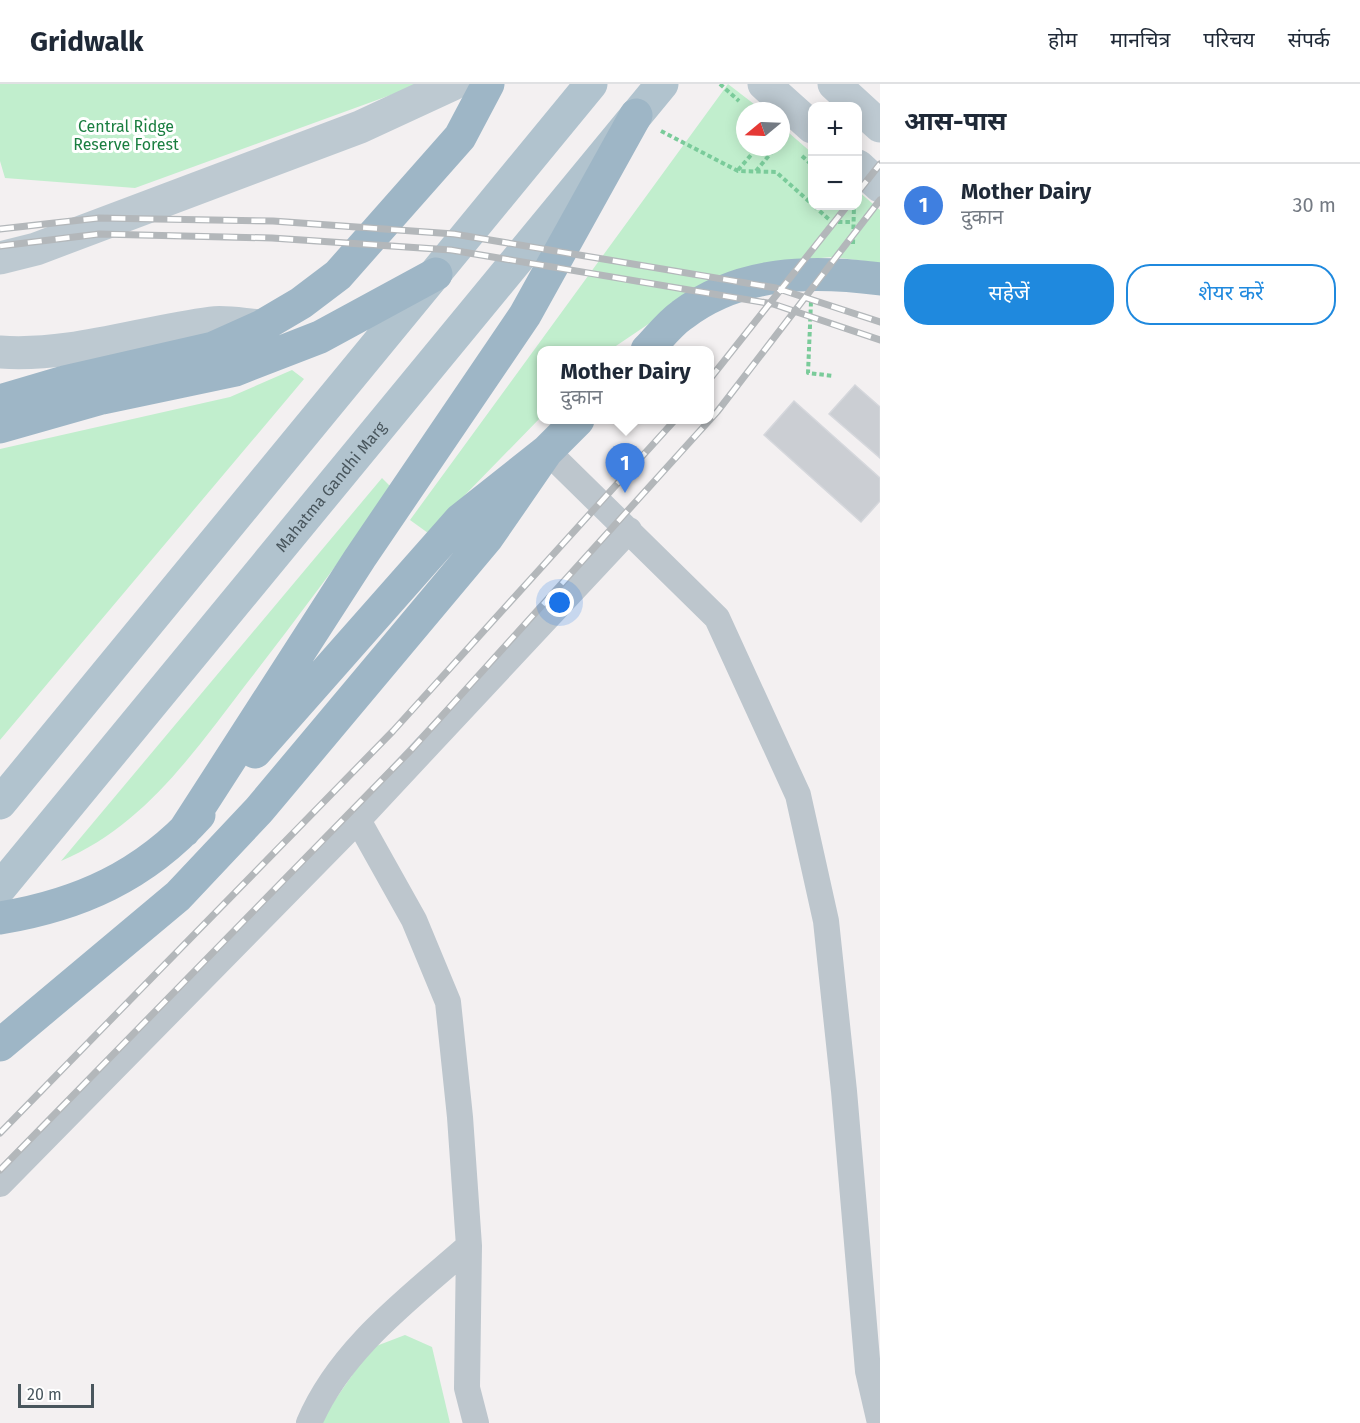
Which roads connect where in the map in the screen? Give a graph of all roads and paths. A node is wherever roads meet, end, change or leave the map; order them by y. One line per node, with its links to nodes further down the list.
1 (453, 84): 23 (main road)
2 (488, 84): 27 (highway)
3 (591, 84): 24 (main road)
4 (662, 84): 8 (main road, Mahatma Gandhi Marg)
5 (720, 84): 7 (path)
6 (834, 84): 10 (main road)
7 (753, 94): 9 (main road)
8 (636, 115): 38 (highway); 39 (main road, Mahatma Gandhi Marg)
9 (808, 124)
10 (880, 126)
11 (678, 141): 15 (path)
12 (750, 156): 15 (path)
13 (768, 156): 16 (path)
14 (862, 170): 17 (main road)
15 (738, 171): 16 (path)
16 (755, 172): 18 (path)
17 (880, 186)
18 (808, 201)
19 (819, 210): 21 (path)
20 (854, 210): 21 (path)
21 (853, 222): 22 (path)
22 (853, 244)
23 (0, 258)
24 (435, 274): 33 (highway); 36 (main road)
25 (812, 274): 26 (highway); 28 (highway); 30 (path)
26 (880, 279)
27 (262, 326): 29 (main road); 31 (highway)
28 (652, 346)
29 (0, 352)
30 (834, 376)
31 (0, 401)
32 (575, 424): 34 (highway)
33 (0, 427)
34 (547, 451): 35 (street); 38 (highway); 41 (highway)
35 (629, 530): 37 (street); 46 (street)
36 (0, 803)
37 (358, 820): 42 (street); 43 (street)
38 (184, 831): 40 (highway)
39 (0, 888)
40 (0, 918)
41 (0, 1045)
42 (0, 1184)
43 (469, 1246): 44 (street); 45 (street)
44 (309, 1423)
45 (476, 1423)
46 (880, 1423)

